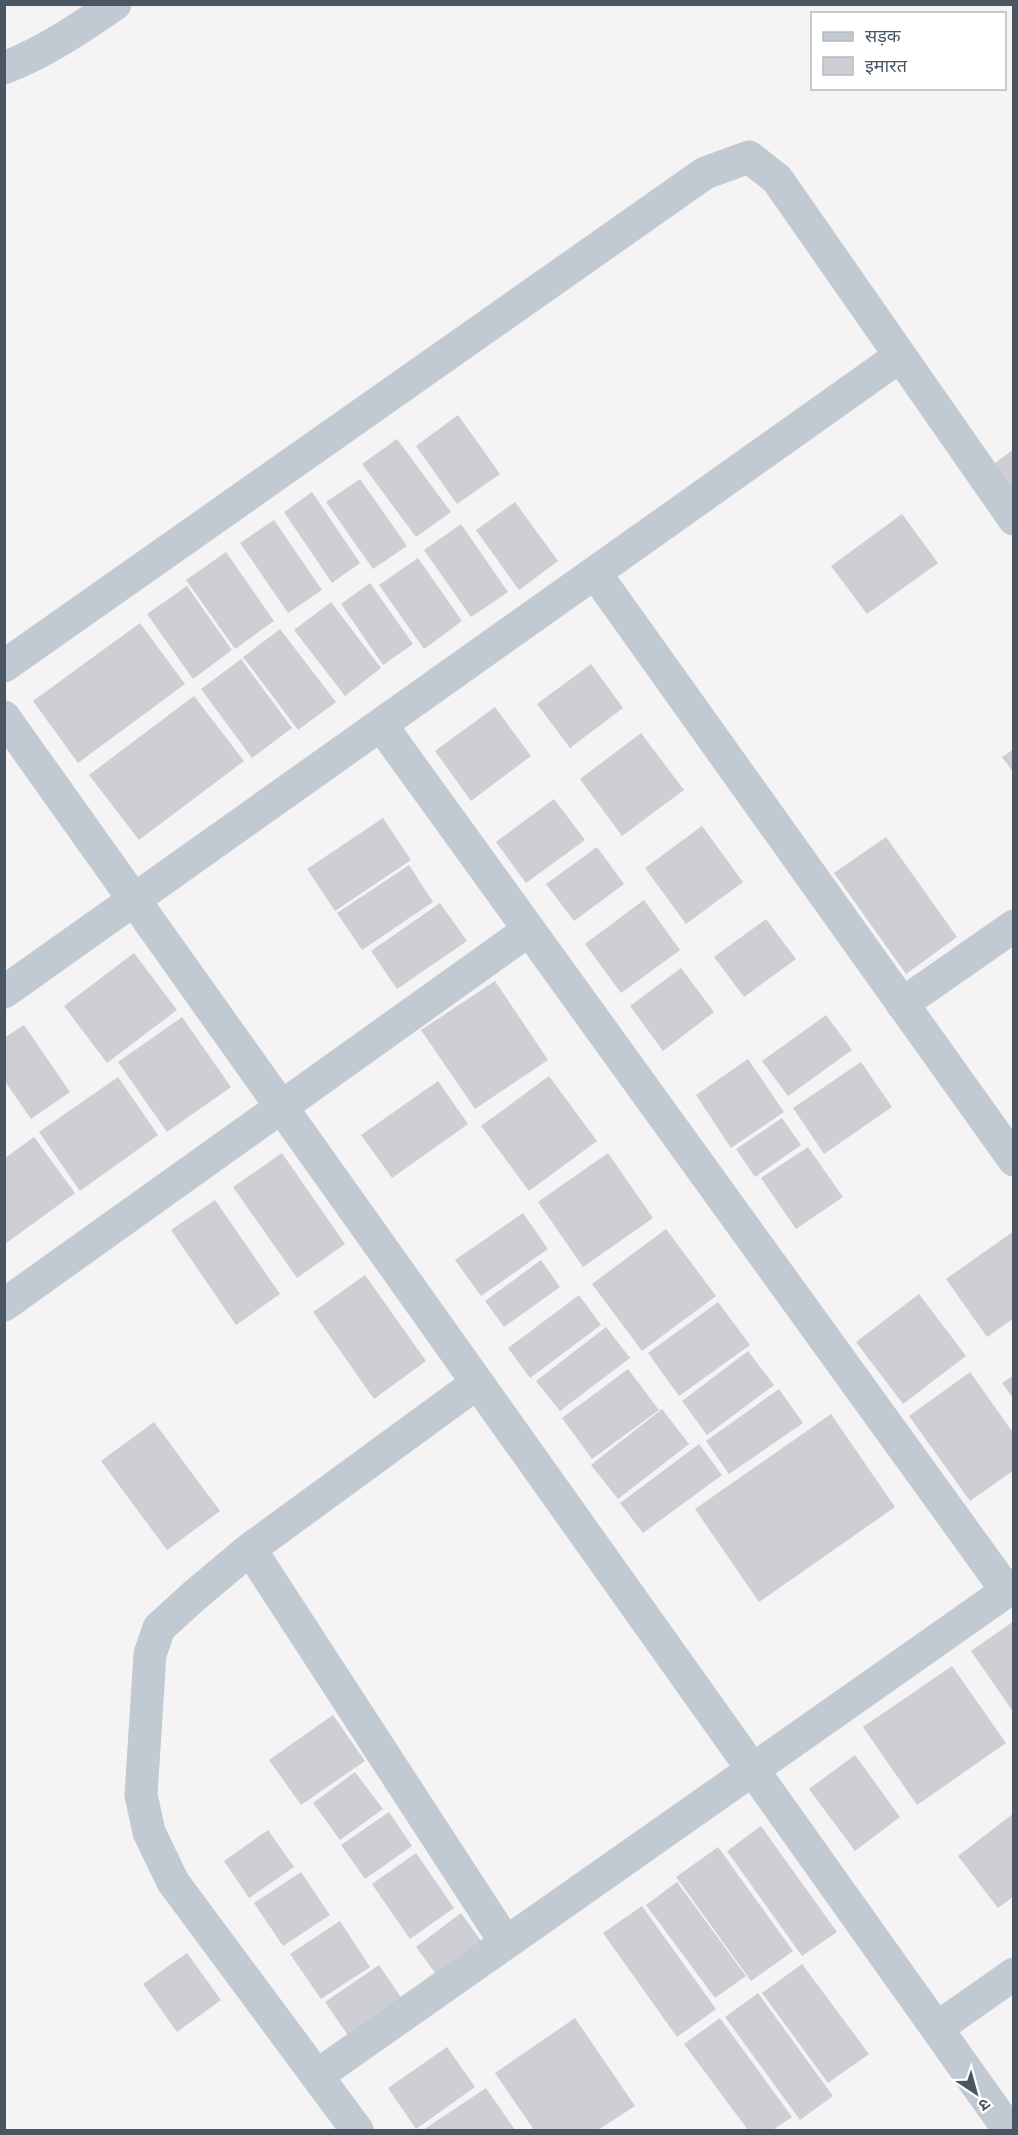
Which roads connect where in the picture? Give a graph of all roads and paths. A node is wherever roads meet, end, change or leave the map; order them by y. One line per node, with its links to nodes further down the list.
1 (115, 4): 2 (street)
2 (4, 68)
3 (900, 356): 4 (street); 5 (street); 6 (street)
4 (1014, 519)
5 (595, 573): 8 (street); 13 (street)
6 (4, 666)
7 (4, 717): 9 (street)
8 (381, 725): 9 (street); 11 (street)
9 (133, 901): 12 (street); 14 (street)
10 (1014, 926): 13 (street)
11 (529, 930): 14 (street); 19 (street)
12 (4, 992)
13 (902, 1004): 15 (street)
14 (280, 1108): 16 (street); 17 (street)
15 (1014, 1160)
16 (4, 1305)
17 (477, 1383): 18 (street); 20 (street)
18 (250, 1549): 21 (street); 24 (street)
19 (1010, 1589): 20 (street)
20 (752, 1770): 21 (street); 23 (street)
21 (506, 1943): 24 (street)
22 (1014, 1974): 23 (street)
23 (937, 2028): 26 (street)
24 (318, 2075): 25 (street)
25 (357, 2130)
26 (1009, 2130)

